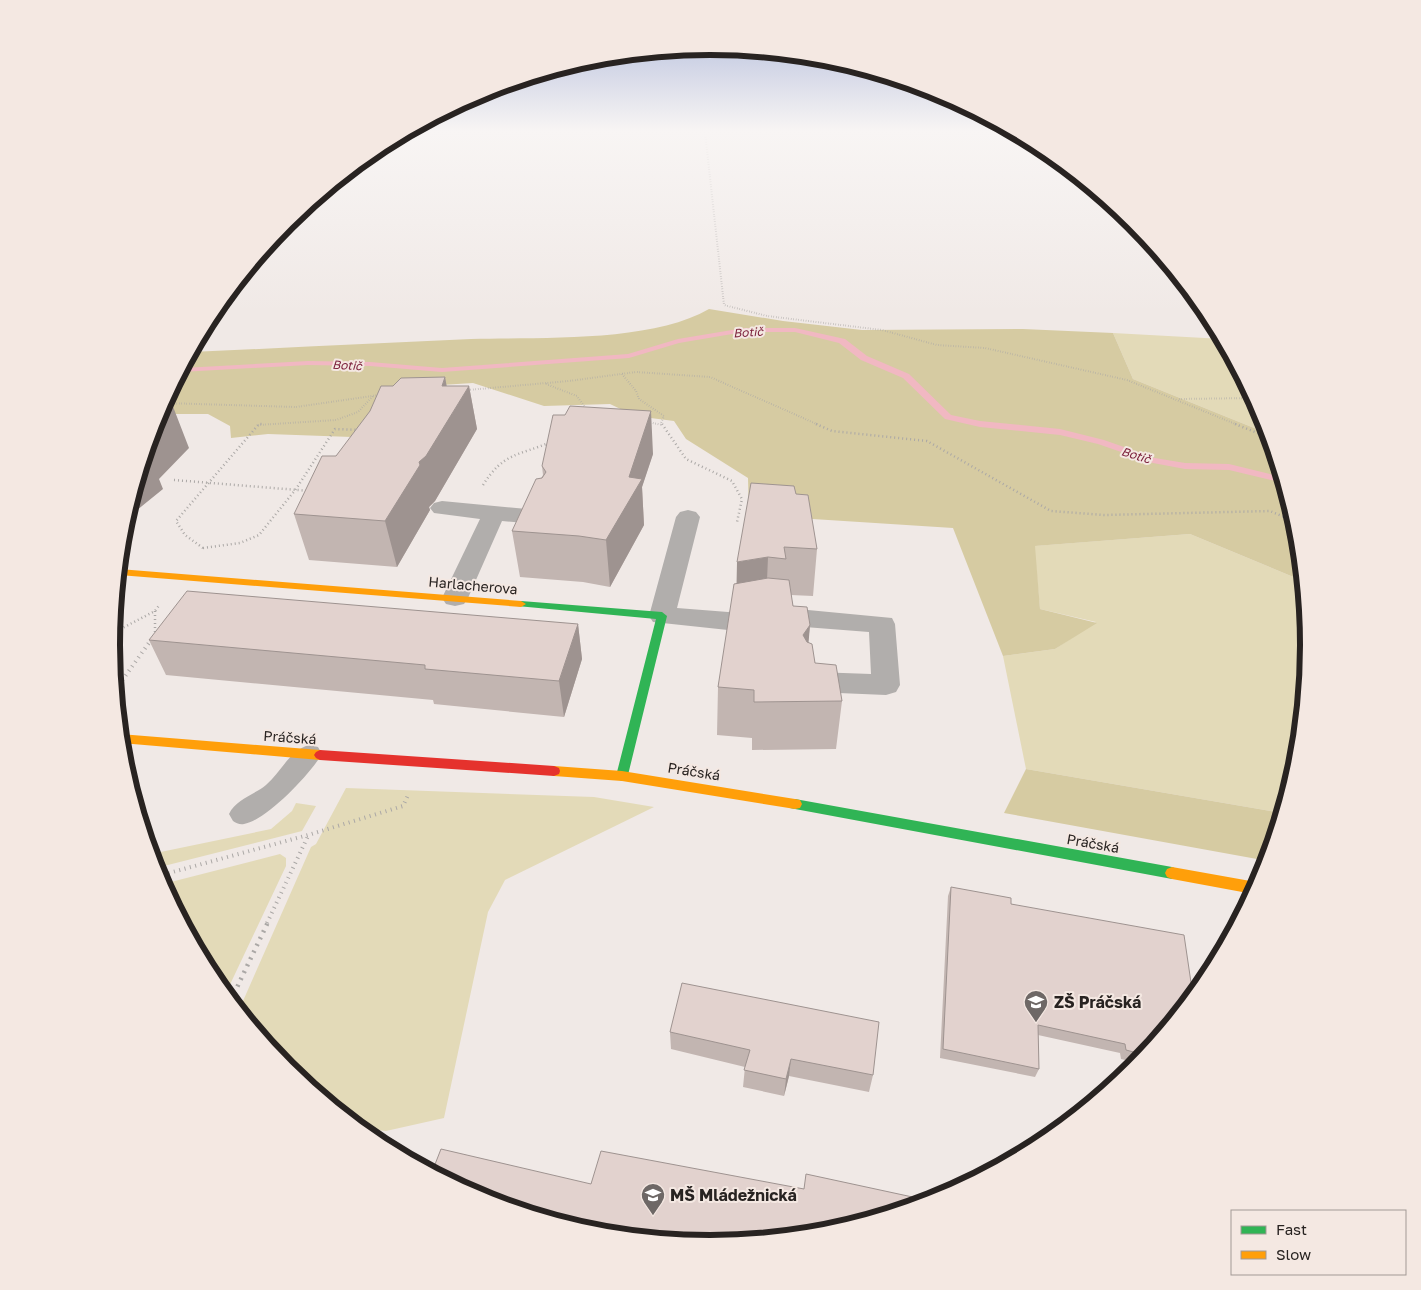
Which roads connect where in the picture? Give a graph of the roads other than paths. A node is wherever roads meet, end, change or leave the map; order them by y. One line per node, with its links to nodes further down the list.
1 (442, 508): 2 (street)
2 (494, 513): 3 (street); 6 (street)
3 (538, 517)
4 (688, 517): 7 (street)
5 (126, 573): 6 (street, Harlacherova)
6 (455, 598): 7 (street, Harlacherova)
7 (662, 616): 8 (street); 11 (street)
8 (815, 682)
9 (129, 739): 10 (street, Práčská)
10 (310, 754): 11 (street, Práčská); 12 (lane)
11 (622, 776): 13 (street, Práčská)
12 (242, 814)
13 (1249, 887)

